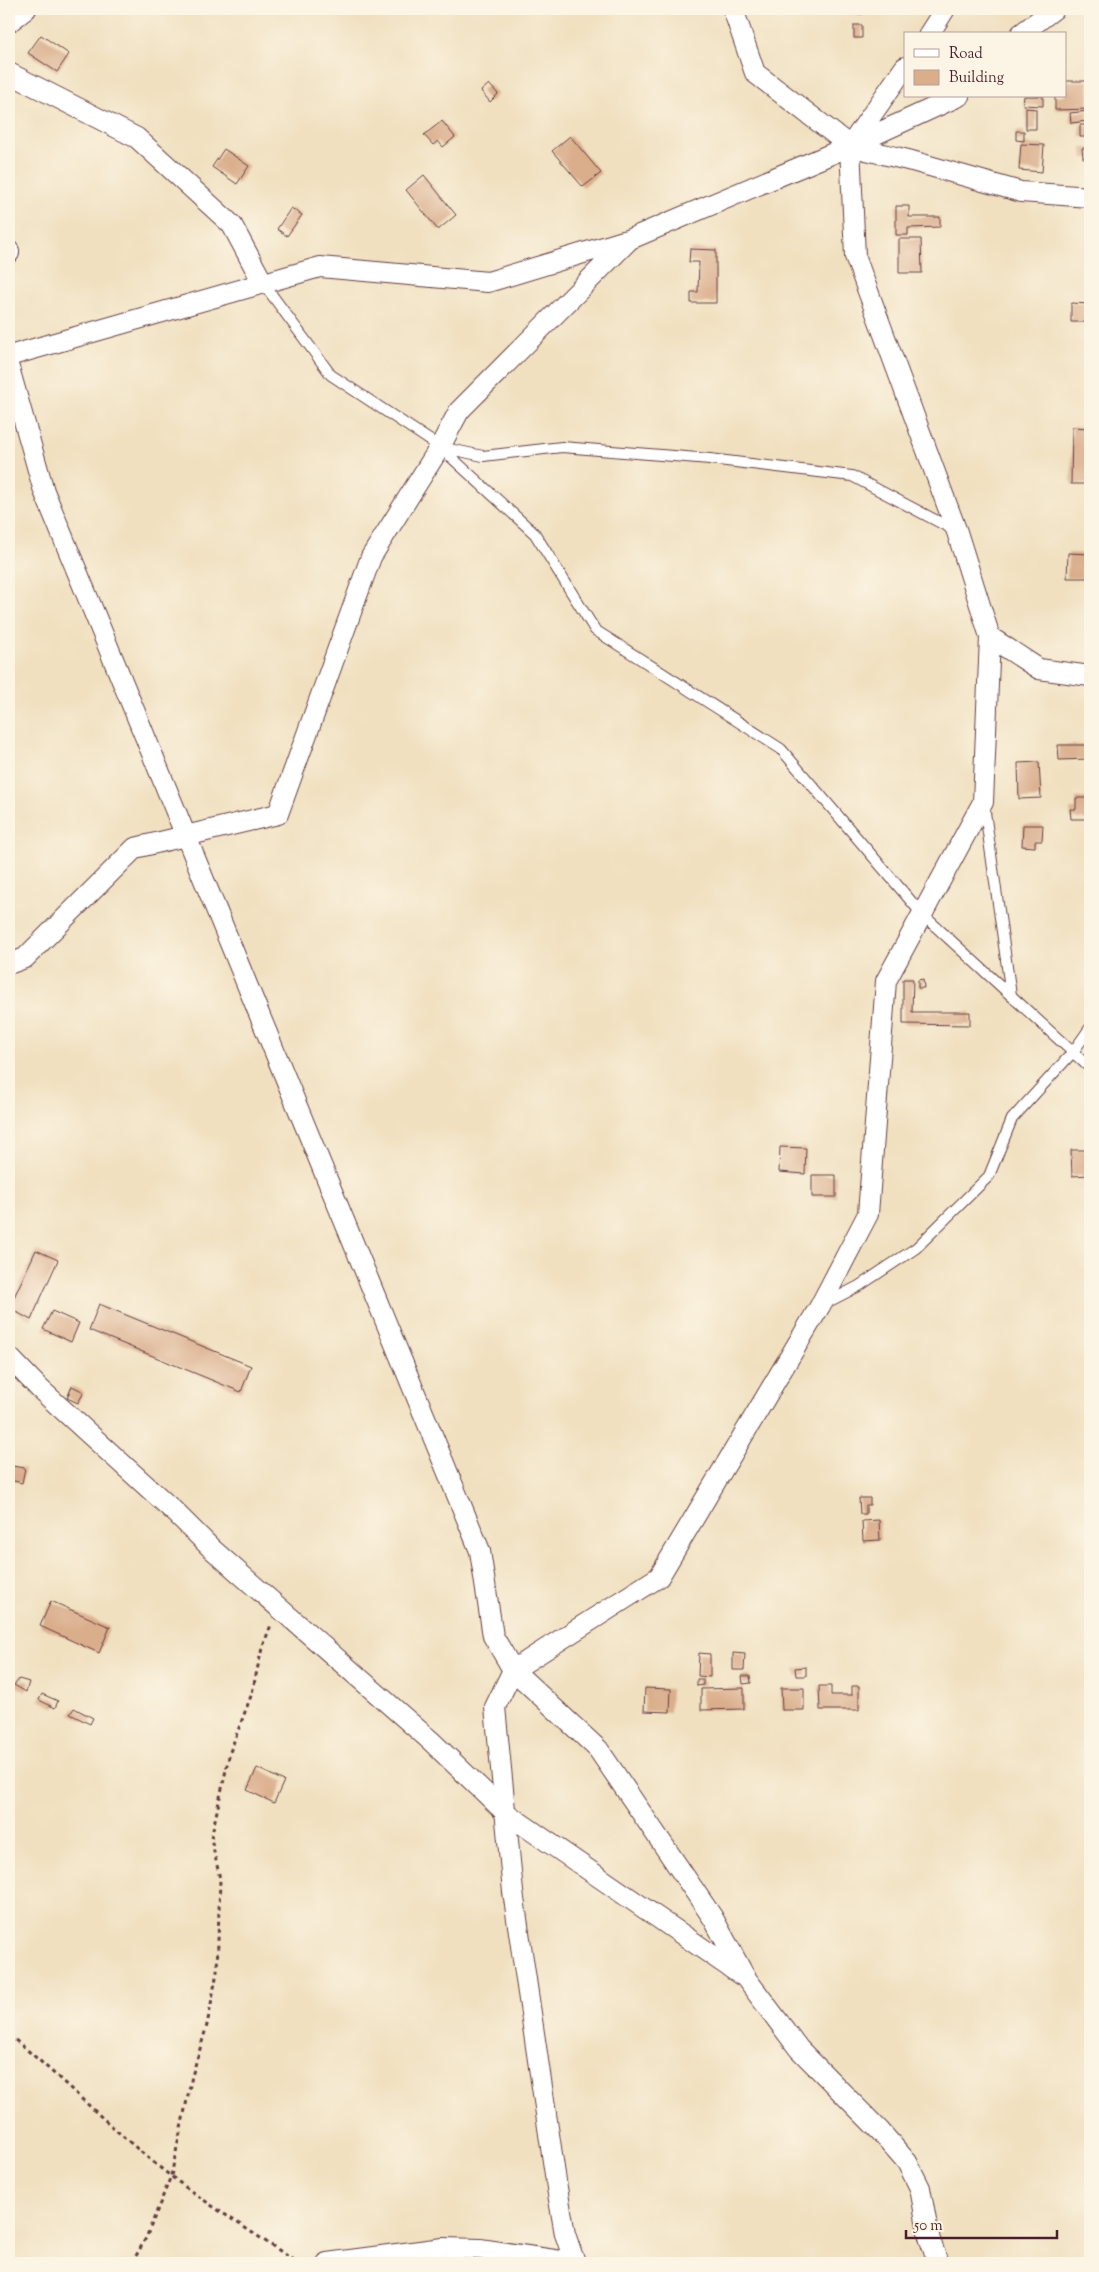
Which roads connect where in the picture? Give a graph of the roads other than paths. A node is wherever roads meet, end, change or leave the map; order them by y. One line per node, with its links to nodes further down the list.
1 (26, 9): 5 (street)
2 (733, 9): 11 (street)
3 (945, 9): 6 (street)
4 (1054, 9): 7 (street)
5 (9, 22)
6 (930, 32)
7 (1023, 32)
8 (904, 68): 11 (street)
9 (9, 73): 14 (street)
10 (955, 98): 11 (street)
11 (850, 146): 12 (street); 13 (street); 18 (street)
12 (1090, 197)
13 (630, 240): 14 (street); 17 (street)
14 (263, 283): 15 (street); 17 (lane)
15 (9, 356)
16 (9, 368): 22 (street)
17 (440, 447): 18 (lane); 22 (street); 23 (lane)
18 (957, 532): 19 (street)
19 (990, 637): 20 (street); 21 (street)
20 (1090, 676)
21 (983, 802): 23 (street); 25 (lane)
22 (186, 836): 24 (street); 31 (street)
23 (922, 914): 25 (lane); 29 (street)
24 (9, 964)
25 (1011, 995): 27 (lane)
26 (1090, 1028): 27 (lane)
27 (1073, 1052): 28 (lane); 29 (lane)
28 (1090, 1068)
29 (820, 1306): 31 (street)
30 (9, 1357): 32 (street)
31 (513, 1670): 32 (street); 33 (street)
32 (506, 1813): 33 (street); 35 (street)
33 (745, 1977): 36 (street)
34 (327, 2263): 35 (street)
35 (575, 2263)
36 (938, 2263)

